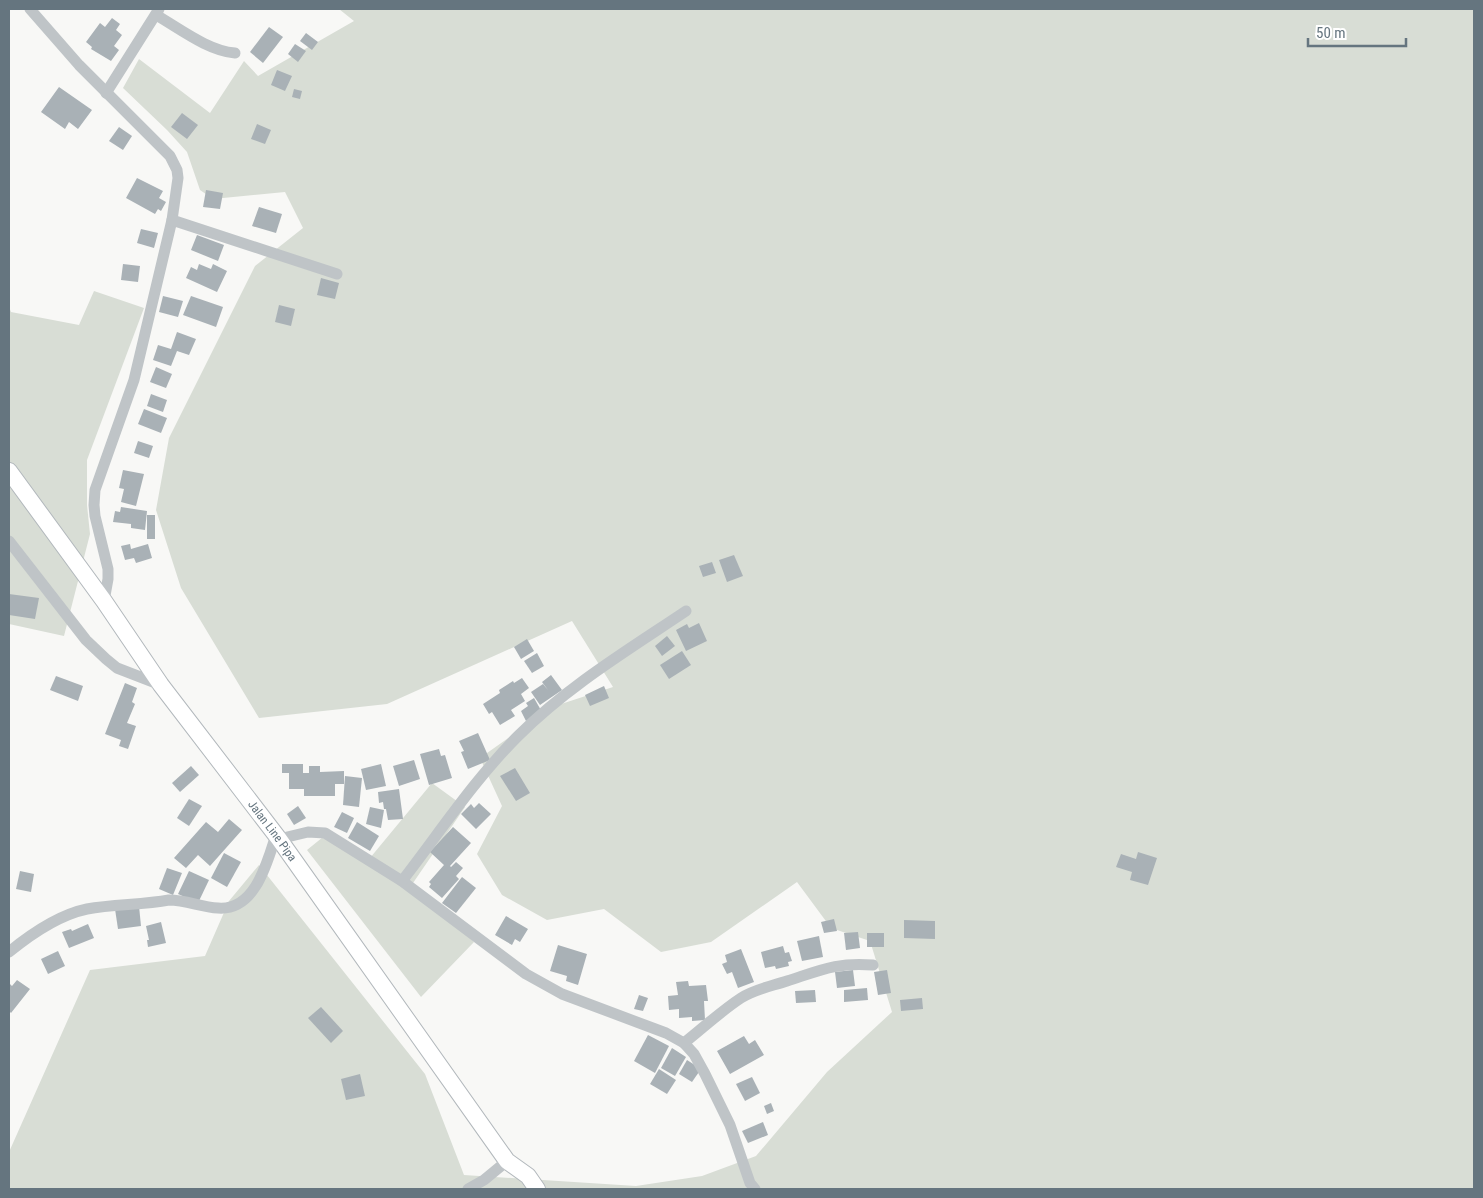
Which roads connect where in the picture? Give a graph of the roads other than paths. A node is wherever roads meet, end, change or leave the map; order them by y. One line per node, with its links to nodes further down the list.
1 (30, 9): 4 (street)
2 (158, 12): 3 (street); 4 (street)
3 (234, 53)
4 (106, 93): 5 (street)
5 (172, 220): 6 (street); 9 (street)
6 (337, 274)
7 (9, 470): 9 (main road, Jalan Line Pipa)
8 (9, 541): 11 (street)
9 (104, 601): 11 (main road, Jalan Line Pipa)
10 (686, 612): 13 (street)
11 (161, 685): 12 (main road, Jalan Line Pipa)
12 (277, 837): 13 (street); 14 (street); 17 (main road, Jalan Line Pipa)
13 (402, 881): 16 (street)
14 (9, 952)
15 (873, 965): 16 (street)
16 (684, 1043): 20 (street)
17 (507, 1161): 18 (street); 19 (main road, Jalan Line Pipa)
18 (468, 1189)
19 (537, 1189)
20 (755, 1189)

